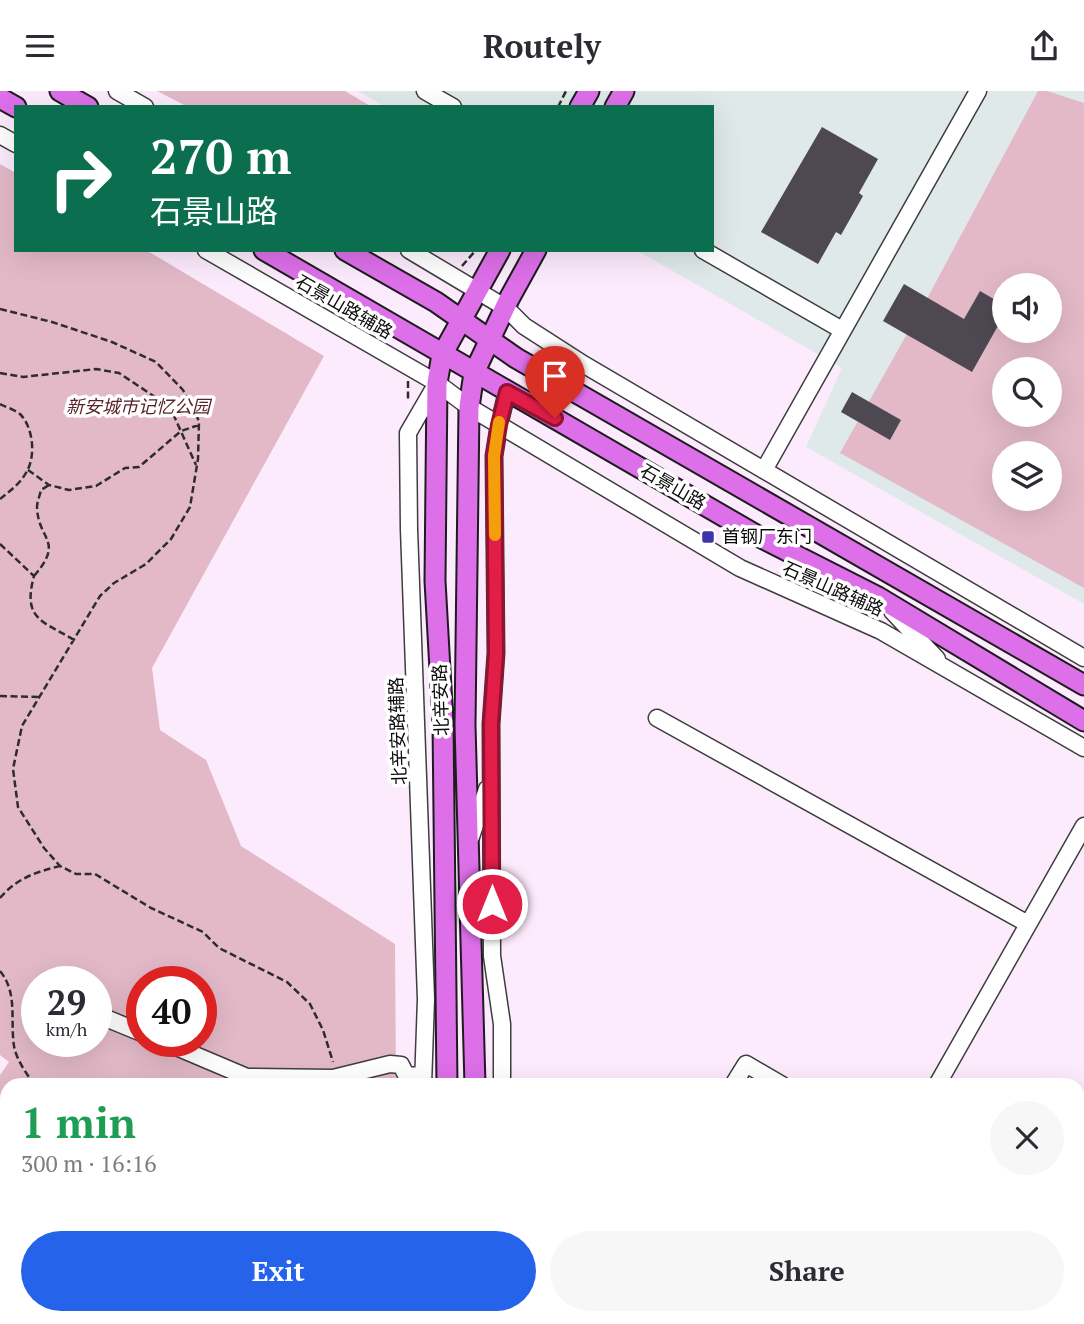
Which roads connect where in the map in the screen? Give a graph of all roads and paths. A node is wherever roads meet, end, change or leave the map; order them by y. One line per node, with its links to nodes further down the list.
1 (60, 91): 5 (main road)
2 (117, 91): 6 (street)
3 (425, 91): 7 (street)
4 (978, 91): 21 (street)
5 (84, 105)
6 (142, 105)
7 (450, 105)
8 (210, 252): 16 (street, 石景山路辅路)
9 (219, 252): 16 (street)
10 (267, 252): 23 (main road, 石景山路)
11 (348, 252): 20 (main road, 石景山路)
12 (412, 252): 17 (street)
13 (499, 252): 17 (main road, 北辛安路)
14 (535, 252): 18 (main road, 北辛安路)
15 (707, 252): 21 (street)
16 (229, 263): 26 (street, 石景山路辅路)
17 (477, 292): 18 (street); 20 (main road, 北辛安路)
18 (506, 308): 22 (main road, 北辛安路); 35 (street)
19 (1, 310): 30 (path)
20 (460, 320): 22 (main road, 石景山路); 23 (main road, 北辛安路)
21 (842, 330): 35 (street)
22 (489, 340): 25 (main road, 北辛安路); 44 (main road, 石景山路)
23 (442, 355): 25 (main road, 石景山路); 26 (main road, 北辛安路)
24 (0, 373): 32 (path)
25 (474, 373): 27 (main road, 石景山路); 29 (main road, 北辛安路)
26 (437, 383): 29 (street, 石景山路辅路); 56 (main road, 北辛安路); 58 (street, 北辛安路辅路)
27 (507, 392): 31 (street); 40 (main road, 石景山路)
28 (0, 404): 34 (path)
29 (469, 407): 31 (street, 石景山路辅路); 52 (main road, 北辛安路)
30 (199, 425): 32 (path); 33 (path)
31 (499, 425): 43 (street, 石景山路辅路); 50 (street)
32 (181, 431): 33 (path); 36 (path)
33 (197, 468): 41 (path)
34 (28, 470): 36 (path); 37 (path)
35 (764, 470): 42 (street)
36 (49, 485): 39 (path)
37 (0, 499)
38 (0, 544): 39 (path)
39 (34, 576): 41 (path)
40 (878, 597): 43 (street); 48 (main road, 石景山路)
41 (74, 640): 46 (path)
42 (1084, 658)
43 (944, 667): 49 (street, 石景山路辅路)
44 (1084, 685)
45 (0, 696): 46 (path)
46 (40, 697): 53 (path)
47 (657, 718): 55 (street)
48 (1084, 721)
49 (1084, 748)
50 (491, 775): 52 (street); 66 (street)
51 (1084, 826): 55 (street)
52 (467, 849): 65 (main road, 北辛安路)
53 (60, 866): 54 (path); 61 (path)
54 (0, 898)
55 (1028, 924): 69 (street)
56 (446, 957): 58 (street); 64 (main road, 北辛安路)
57 (0, 971): 60 (path)
58 (426, 999): 63 (street, 北辛安路辅路)
59 (200, 1057): 61 (street)
60 (31, 1078)
61 (333, 1078): 62 (street)
62 (414, 1078)
63 (423, 1078)
64 (447, 1078)
65 (475, 1078)
66 (502, 1078)
67 (737, 1078): 68 (street)
68 (770, 1078)
69 (941, 1078)

